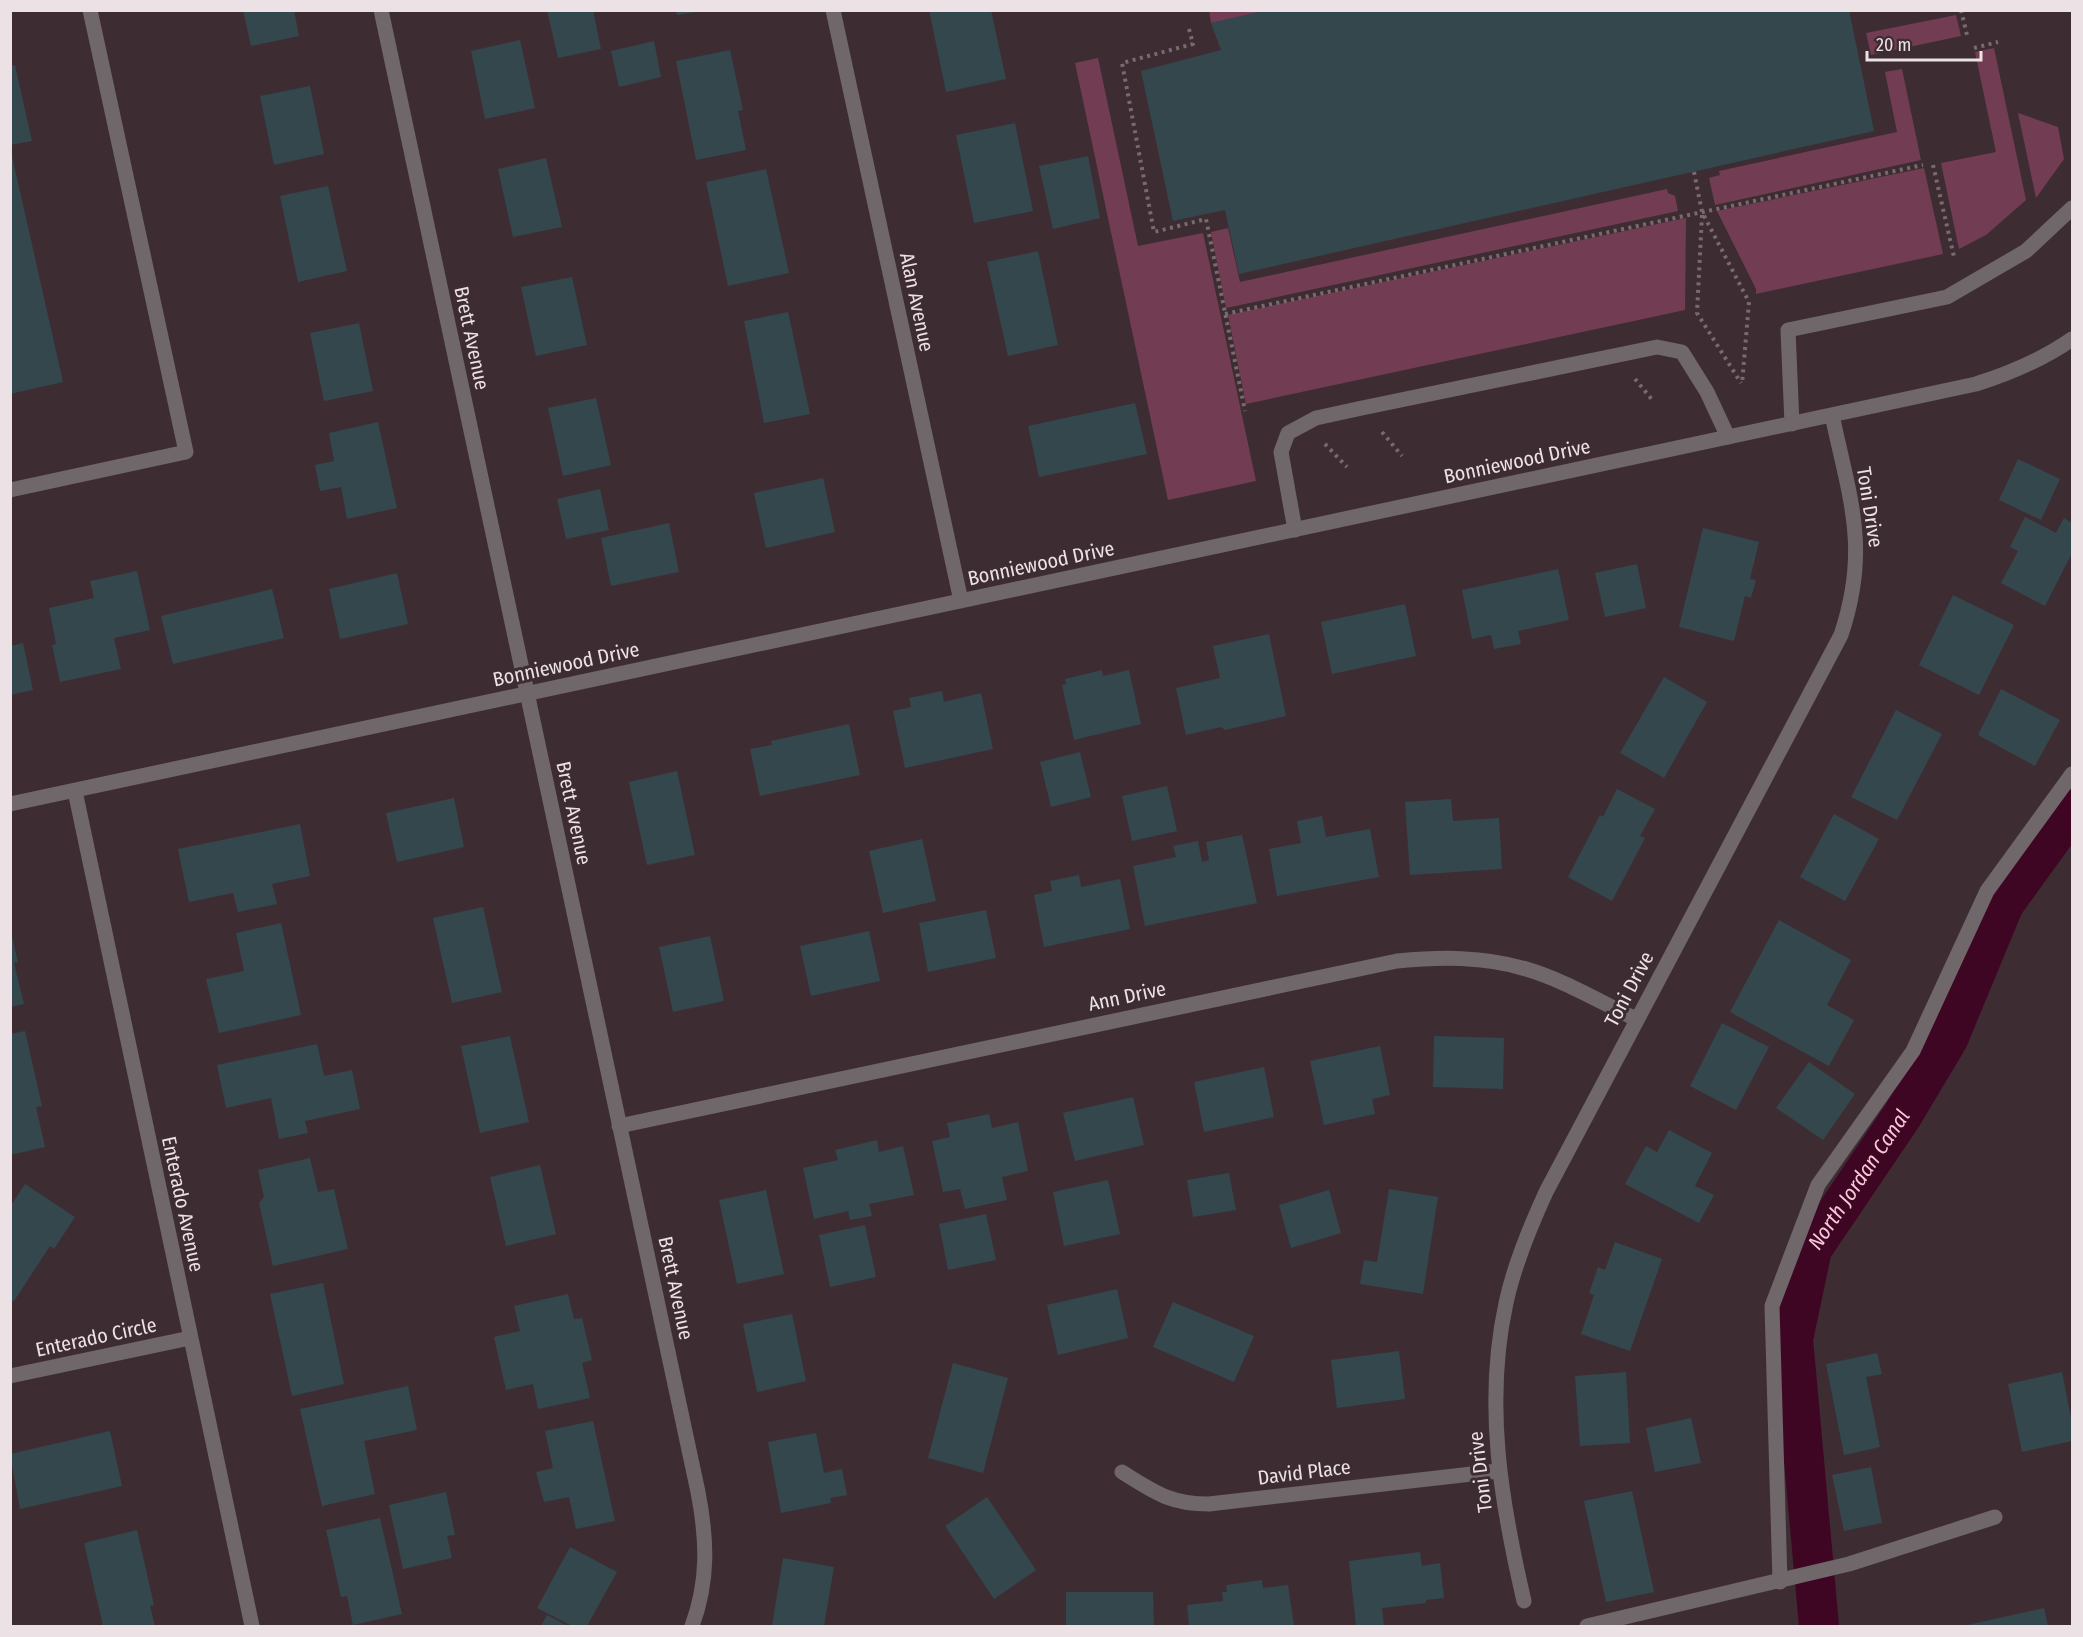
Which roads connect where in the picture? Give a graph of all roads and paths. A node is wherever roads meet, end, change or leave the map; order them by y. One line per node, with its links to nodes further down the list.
1 (90, 10): 25 (street)
2 (381, 10): 28 (street, Brett Avenue)
3 (833, 10): 27 (street, Alan Avenue)
4 (1961, 10): 6 (path)
5 (1189, 29): 15 (path)
6 (1966, 35)
7 (1998, 42): 8 (path)
8 (1974, 48)
9 (1923, 165): 13 (path)
10 (1933, 165): 14 (path)
11 (1694, 172): 13 (path)
12 (2073, 208): 21 (street)
13 (1702, 212): 13 (path); 15 (path)
14 (1954, 257)
15 (1225, 314): 19 (path)
16 (2073, 339): 20 (street, Bonniewood Drive)
17 (1628, 372): 18 (path)
18 (1654, 402)
19 (1245, 411)
20 (1832, 415): 21 (street, Bonniewood Drive); 32 (street, Toni Drive)
21 (1792, 424): 22 (street, Bonniewood Drive)
22 (1728, 437): 26 (street, Bonniewood Drive); 26 (street)
23 (1322, 442): 24 (path)
24 (1347, 467)
25 (10, 490)
26 (1294, 530): 27 (street, Bonniewood Drive)
27 (961, 601): 28 (street, Bonniewood Drive)
28 (527, 693): 30 (street, Bonniewood Drive); 33 (street, Brett Avenue)
29 (2073, 774): 39 (street)
30 (75, 791): 31 (street, Bonniewood Drive); 34 (street, Enterado Avenue)
31 (10, 804)
32 (1636, 1019): 33 (street, Ann Drive); 36 (street, Toni Drive)
33 (619, 1125): 42 (street, Brett Avenue)
34 (190, 1338): 35 (street, Enterado Circle); 41 (street, Enterado Avenue)
35 (10, 1376)
36 (1498, 1471): 37 (street, David Place); 40 (street, Toni Drive)
37 (1122, 1472)
38 (1995, 1517): 39 (street)
39 (1780, 1582): 43 (street)
40 (1524, 1601)
41 (252, 1626)
42 (692, 1626)
43 (1587, 1626)

